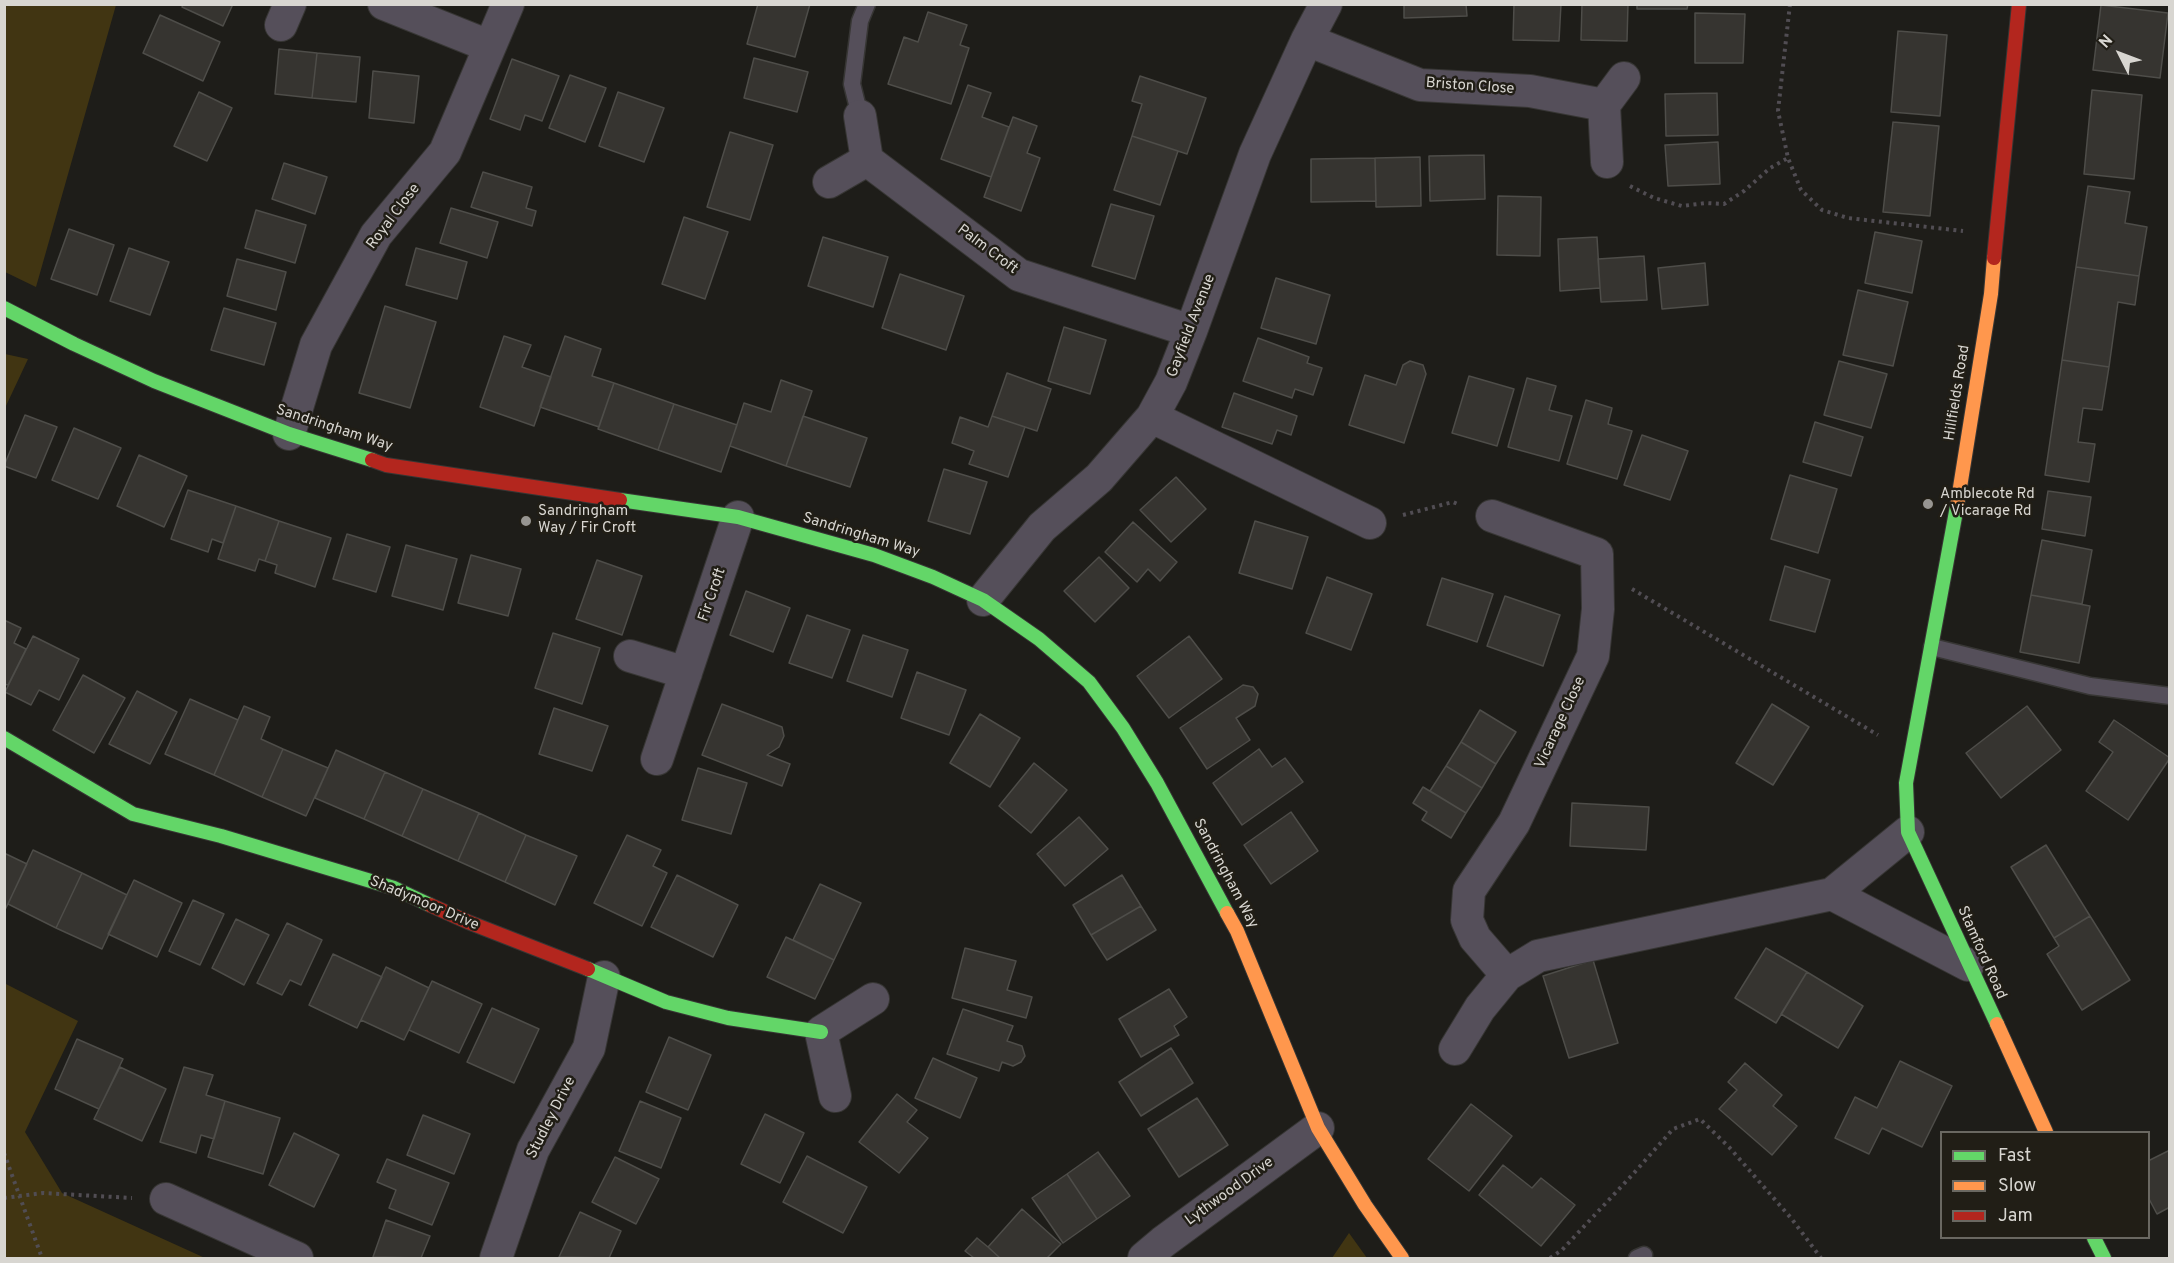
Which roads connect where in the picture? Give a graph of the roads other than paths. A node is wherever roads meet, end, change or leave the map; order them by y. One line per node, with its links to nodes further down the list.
1 (384, 4): 7 (street)
2 (508, 4): 7 (street, Royal Close)
3 (867, 4): 10 (lane)
4 (1326, 4): 6 (street, Gayfield Avenue)
5 (2019, 4): 22 (street, Hillfields Road)
6 (1307, 40): 9 (street, Briston Close); 15 (street, Gayfield Avenue)
7 (489, 46): 17 (street, Royal Close)
8 (1624, 78): 9 (street)
9 (1605, 105): 12 (street)
10 (860, 116): 11 (street)
11 (867, 160): 13 (street); 15 (street, Palm Croft)
12 (1607, 162)
13 (829, 182)
14 (4, 308): 17 (street, Sandringham Way)
15 (1191, 331): 16 (street, Gayfield Avenue)
16 (1152, 417): 20 (street); 21 (street, Gayfield Avenue)
17 (289, 434): 19 (street, Sandringham Way)
18 (1492, 516): 32 (street, Vicarage Close)
19 (738, 517): 21 (street, Sandringham Way); 24 (street, Fir Croft)
20 (1370, 523)
21 (983, 600): 38 (street, Sandringham Way)
22 (1932, 647): 25 (lane); 28 (street, Hillfields Road)
23 (630, 656): 24 (street)
24 (686, 673): 27 (street, Fir Croft)
25 (2169, 696)
26 (4, 738): 33 (street, Shadymoor Drive)
27 (657, 759)
28 (1906, 783): 29 (street, Stamford Road)
29 (1908, 832): 30 (street); 31 (street, Stamford Road)
30 (1832, 894): 31 (street); 32 (street)
31 (1968, 965): 39 (street, Stamford Road)
32 (1507, 975): 36 (street)
33 (604, 977): 35 (street, Shadymoor Drive); 44 (street, Studley Drive)
34 (873, 999): 35 (street)
35 (821, 1032): 37 (street)
36 (1455, 1049)
37 (835, 1096)
38 (1318, 1128): 45 (street, Lythwood Drive); 46 (street, Sandringham Way)
39 (2046, 1131)
40 (166, 1199): 42 (street)
41 (2094, 1239): 47 (street)
42 (245, 1248): 43 (street)
43 (297, 1258)
44 (496, 1258)
45 (1144, 1258)
46 (1402, 1258)
47 (2104, 1258)

